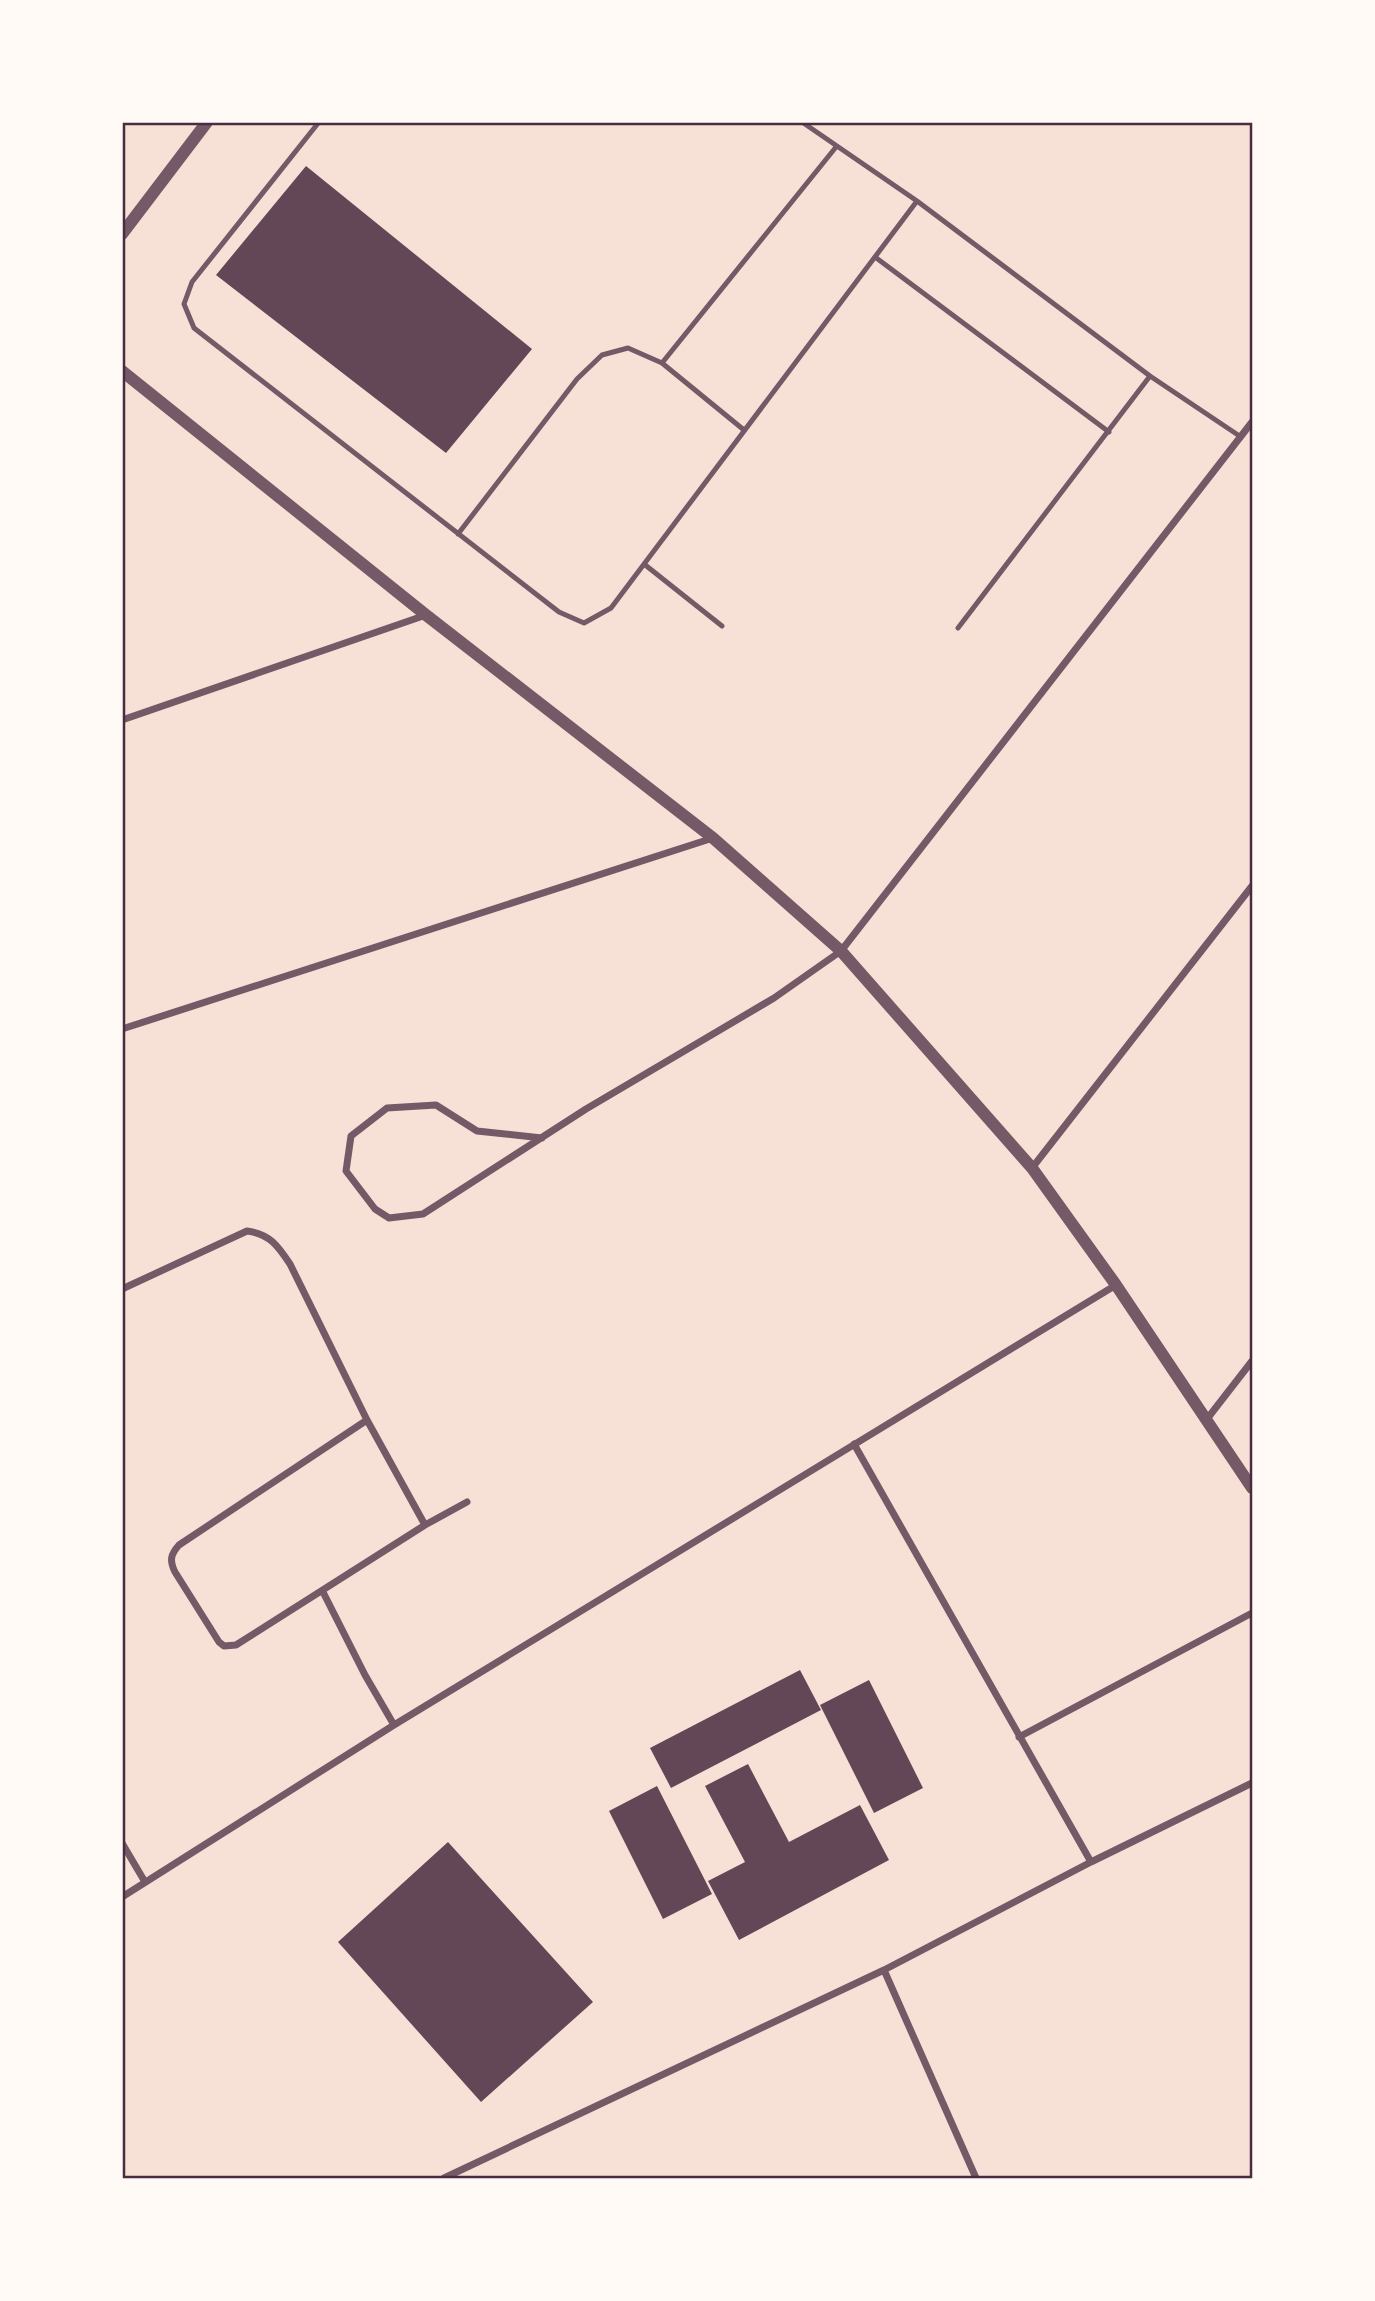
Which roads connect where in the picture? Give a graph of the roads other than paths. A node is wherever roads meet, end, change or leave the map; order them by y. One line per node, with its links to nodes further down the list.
1 (206, 122): 6 (street)
2 (319, 122): 15 (lane)
3 (802, 122): 4 (lane)
4 (836, 147): 5 (lane); 8 (lane)
5 (916, 201): 7 (lane); 10 (lane)
6 (122, 234)
7 (875, 257): 12 (lane); 13 (lane)
8 (662, 363): 12 (lane); 15 (lane)
9 (122, 371): 17 (street)
10 (1150, 376): 13 (lane); 14 (lane)
11 (1252, 422): 14 (street)
12 (744, 430): 16 (lane)
13 (1109, 432): 19 (lane)
14 (1241, 437): 23 (street)
15 (458, 534): 16 (lane)
16 (644, 564): 18 (lane)
17 (426, 615): 20 (street); 21 (street)
18 (722, 625)
19 (958, 628)
20 (122, 720)
21 (713, 838): 23 (street); 24 (street)
22 (1252, 886): 26 (street)
23 (841, 951): 25 (street); 26 (street)
24 (122, 1029)
25 (541, 1138): 25 (street)
26 (1031, 1168): 27 (street)
27 (1116, 1285): 30 (street); 32 (street)
28 (122, 1289): 31 (street)
29 (1252, 1361): 30 (street)
30 (1207, 1419): 33 (street)
31 (367, 1420): 35 (street); 36 (street)
32 (854, 1444): 38 (street); 39 (street)
33 (1252, 1488)
34 (467, 1502): 35 (street)
35 (425, 1525): 36 (street)
36 (323, 1592): 38 (street)
37 (1252, 1613): 39 (street)
38 (394, 1725): 43 (street)
39 (1018, 1737): 42 (street)
40 (1252, 1783): 42 (street)
41 (122, 1843): 43 (street)
42 (1091, 1862): 45 (street)
43 (145, 1882): 44 (street)
44 (122, 1897)
45 (884, 1970): 46 (street); 47 (street)
46 (444, 2179)
47 (976, 2179)

